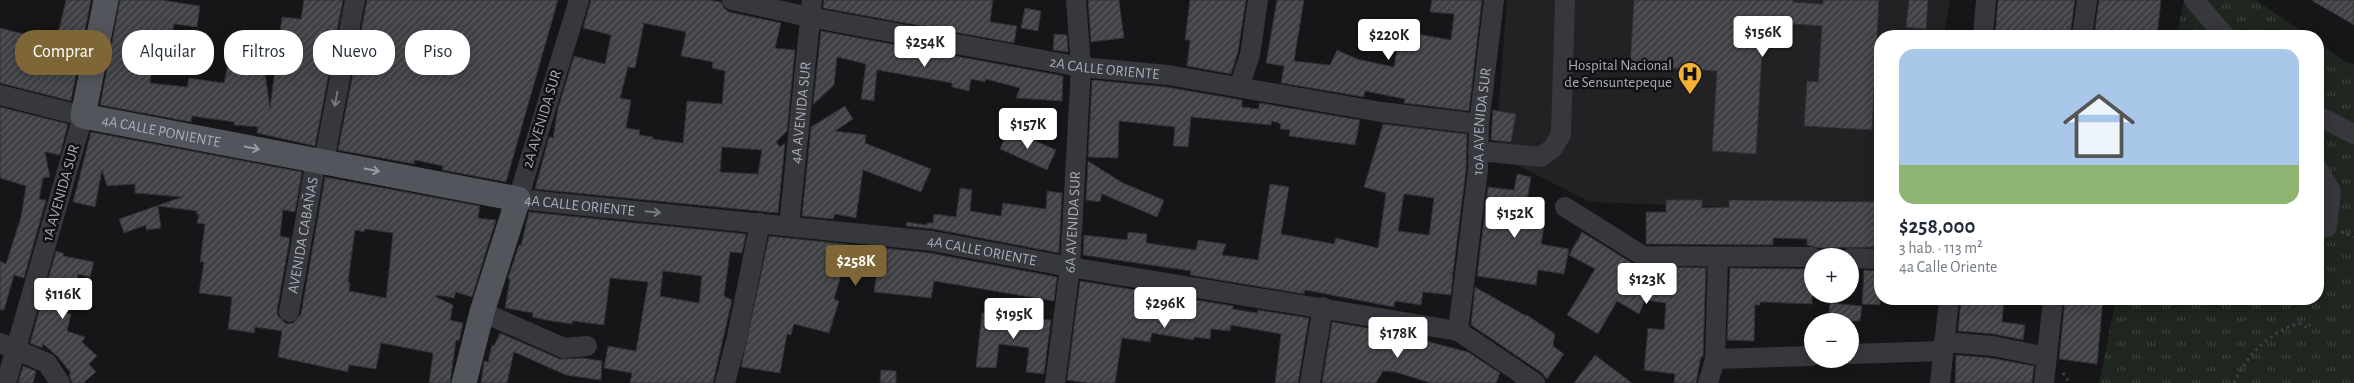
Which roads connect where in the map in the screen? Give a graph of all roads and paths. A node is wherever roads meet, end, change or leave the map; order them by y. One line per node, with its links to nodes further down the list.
1 (106, 0): 19 (main road, 1A AVENIDA SUR)
2 (355, 0): 24 (street, AVENIDA CABAÑAS, one-way to 24)
3 (579, 0): 26 (street, 2A AVENIDA SUR)
4 (732, 0): 12 (street, 2A CALLE ORIENTE)
5 (1076, 0): 16 (street, 6A AVENIDA SUR)
6 (1258, 0): 17 (street)
7 (1494, 0): 21 (street, 10A AVENIDA SUR)
8 (1565, 0): 23 (street)
9 (1986, 0): 13 (street)
10 (2087, 0): 14 (street)
11 (2194, 0): 15 (street)
12 (810, 8): 16 (street, 2A CALLE ORIENTE); 29 (street, 4A AVENIDA SUR)
13 (1983, 30)
14 (2083, 30)
15 (2220, 30)
16 (1082, 68): 17 (street, 2A CALLE ORIENTE); 35 (street, 6A AVENIDA SUR)
17 (1239, 87): 21 (street, 2A CALLE ORIENTE)
18 (0, 95): 19 (street, 4A CALLE PONIENTE)
19 (83, 116): 24 (main road, 4A CALLE PONIENTE, one-way to 24); 43 (street, 1A AVENIDA SUR)
20 (2324, 119): 22 (street)
21 (1479, 124): 23 (street, 10A AVENIDA SUR)
22 (2354, 134)
23 (1478, 151): 42 (street, 10A AVENIDA SUR)
24 (320, 160): 26 (main road, 4A CALLE ORIENTE, one-way to 26); 39 (street, AVENIDA CABAÑAS)
25 (2324, 180): 30 (street)
26 (518, 199): 28 (street, 4A CALLE ORIENTE, one-way to 28); 40 (main road, 2A AVENIDA SUR)
27 (1565, 207): 31 (street)
28 (760, 223): 29 (street, 4A CALLE ORIENTE); 54 (street)
29 (789, 226): 35 (street, 4A CALLE ORIENTE)
30 (2327, 227)
31 (1718, 257): 32 (street); 49 (street)
32 (1804, 258)
33 (1859, 258): 34 (street)
34 (1874, 259)
35 (1070, 266): 38 (street, 4A CALLE ORIENTE); 55 (street, 6A AVENIDA SUR)
36 (1948, 305): 45 (street)
37 (2053, 305): 48 (street)
38 (1323, 307): 42 (street, 4A CALLE ORIENTE); 56 (street)
39 (290, 312)
40 (482, 312): 44 (street); 53 (main road, 2A AVENIDA SUR)
41 (2310, 324): 60 (path)
42 (1458, 331): 50 (street, 4A CALLE ORIENTE)
43 (8, 346): 51 (street, 1A AVENIDA SUR); 52 (street)
44 (587, 346)
45 (1944, 347): 46 (street); 48 (street); 58 (street)
46 (1859, 353)
47 (1804, 356): 49 (street)
48 (2047, 357): 59 (street)
49 (1715, 359): 57 (street)
50 (1533, 382)
51 (6, 383)
52 (60, 383)
53 (464, 383)
54 (725, 383)
55 (1057, 383)
56 (1310, 383)
57 (1708, 383)
58 (1940, 383)
59 (2044, 383)
60 (2234, 383)

